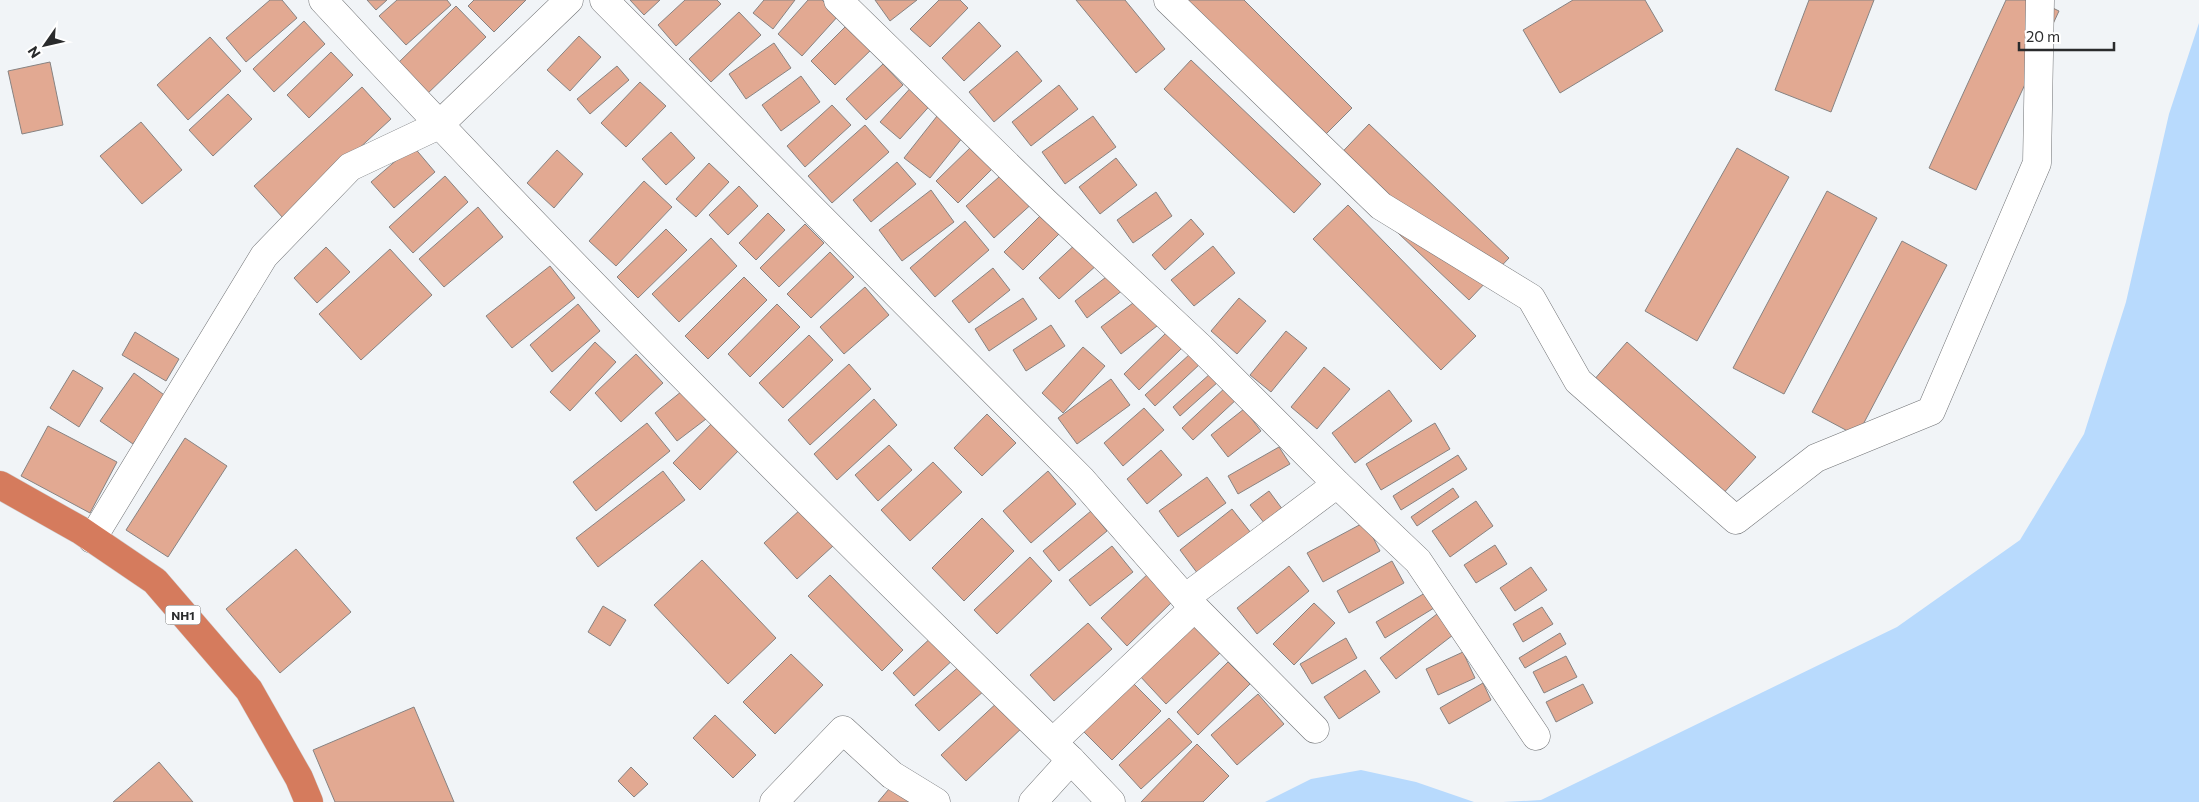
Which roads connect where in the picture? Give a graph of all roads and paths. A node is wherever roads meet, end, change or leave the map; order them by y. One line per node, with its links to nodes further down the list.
1 (323, 0): 7 (street)
2 (569, 0): 7 (street)
3 (604, 0): 11 (street)
4 (838, 0): 8 (street)
5 (1168, 0): 6 (street)
6 (2040, 0)
7 (439, 125): 10 (street); 14 (street)
8 (1337, 484): 11 (street); 13 (street)
9 (0, 485): 10 (highway, NH1)
10 (92, 539): 15 (highway, NH1)
11 (1190, 603): 12 (street); 14 (street)
12 (1315, 729)
13 (1536, 736)
14 (1062, 751): 18 (street); 19 (street)
15 (309, 802)
16 (774, 802): 17 (street)
17 (936, 802)
18 (1032, 802)
19 (1111, 802)

